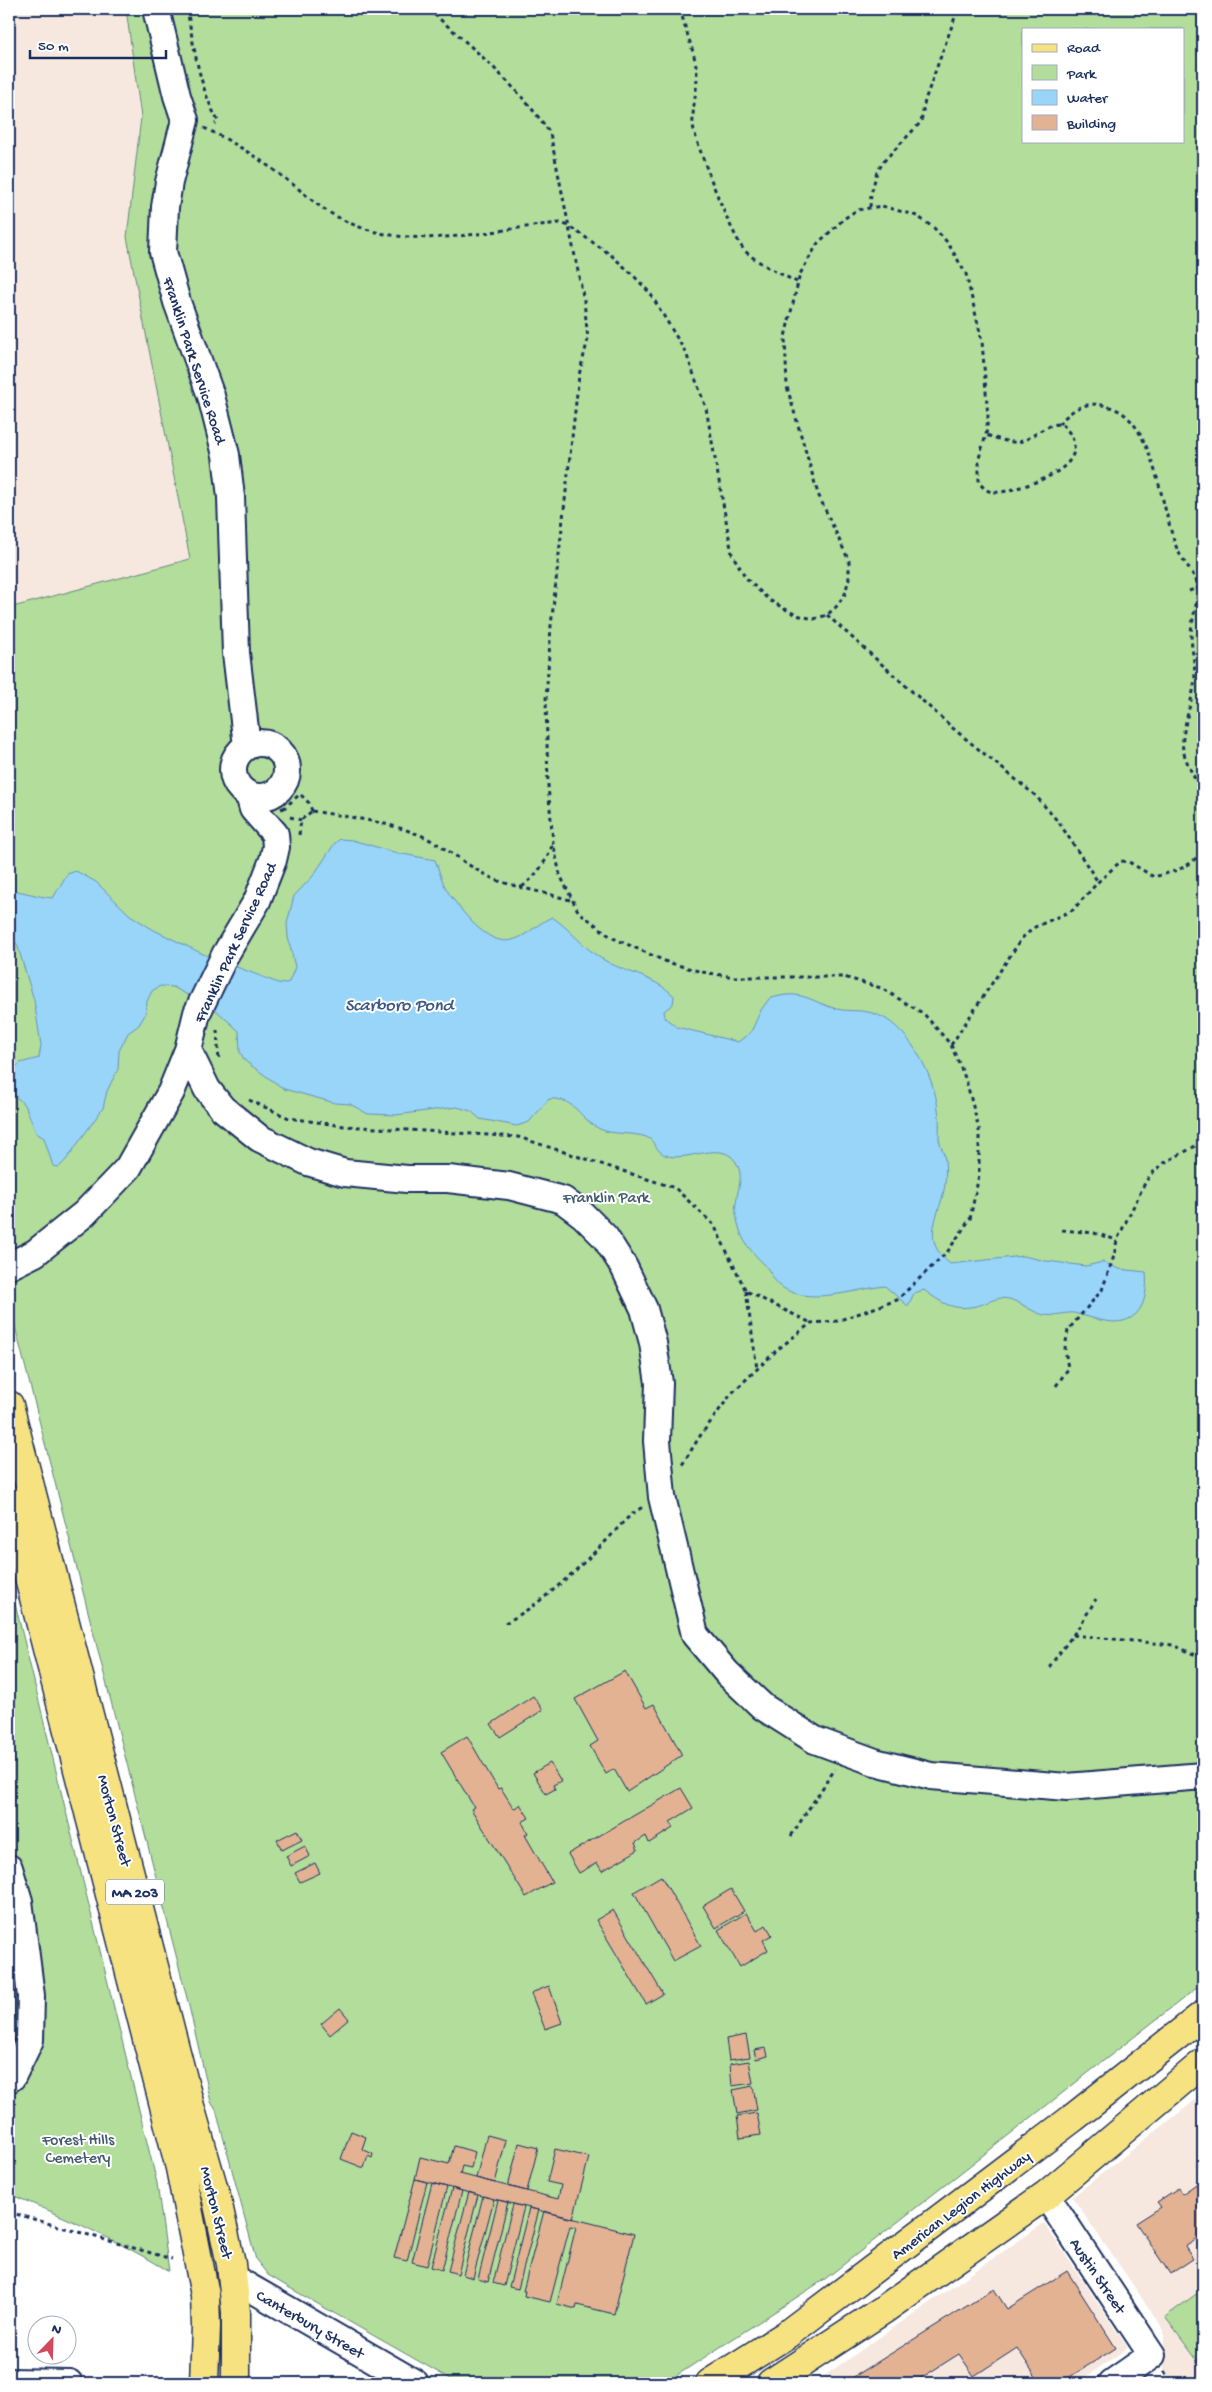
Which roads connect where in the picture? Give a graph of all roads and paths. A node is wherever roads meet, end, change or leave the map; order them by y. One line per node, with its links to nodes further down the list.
1 (156, 9): 6 (street)
2 (187, 9): 7 (path)
3 (428, 9): 9 (path)
4 (681, 9): 10 (path)
5 (958, 9): 8 (path)
6 (185, 120): 9 (path); 17 (street, Franklin Park Service Road)
7 (215, 124)
8 (870, 207): 10 (path); 12 (path)
9 (569, 226): 16 (path); 23 (path)
10 (797, 282): 16 (path)
11 (1059, 424): 12 (path); 12 (path); 14 (path)
12 (986, 435)
13 (1203, 586): 14 (path)
14 (1198, 588): 15 (path); 19 (path)
15 (1188, 591)
16 (827, 615): 25 (path)
17 (247, 746): 18 (street); 20 (street, Franklin Park Service Road)
18 (276, 792): 20 (street); 21 (path)
19 (1203, 794)
20 (249, 795): 29 (street, Franklin Park Service Road)
21 (312, 811): 22 (path); 26 (path)
22 (301, 820)
23 (553, 842): 26 (path); 27 (path)
24 (1203, 847): 25 (path)
25 (1098, 882): 28 (path)
26 (522, 887): 27 (path)
27 (573, 901): 28 (path)
28 (951, 1045): 35 (path)
29 (188, 1050): 33 (street, Franklin Park Service Road); 38 (street)
30 (1203, 1142): 32 (path)
31 (1062, 1230): 32 (path)
32 (1117, 1240): 36 (path)
33 (9, 1266)
34 (746, 1291): 35 (path)
35 (757, 1370): 38 (path)
36 (1056, 1386)
37 (9, 1405): 55 (main road, Morton Street / MA 203)
38 (662, 1497): 41 (path); 45 (street)
39 (9, 1500): 58 (main road, Morton Street / MA 203)
40 (1096, 1599): 42 (path)
41 (505, 1623)
42 (1073, 1636): 43 (path); 44 (path)
43 (1203, 1658)
44 (1049, 1666)
45 (846, 1752): 46 (street); 47 (path)
46 (1203, 1776)
47 (791, 1836)
48 (9, 1868): 51 (street)
49 (1203, 2015): 61 (main road, American Legion Highway)
50 (1203, 2063): 52 (main road)
51 (10, 2077)
52 (1046, 2195): 62 (main road); 63 (street, Austin Street)
53 (9, 2212): 54 (path)
54 (172, 2259)
55 (233, 2278): 59 (main road, Morton Street / MA 203); 60 (street, Canterbury Street)
56 (9, 2382): 57 (street)
57 (70, 2383)
58 (204, 2383)
59 (236, 2383)
60 (415, 2383)
61 (710, 2383)
62 (771, 2383)
63 (1112, 2383)

